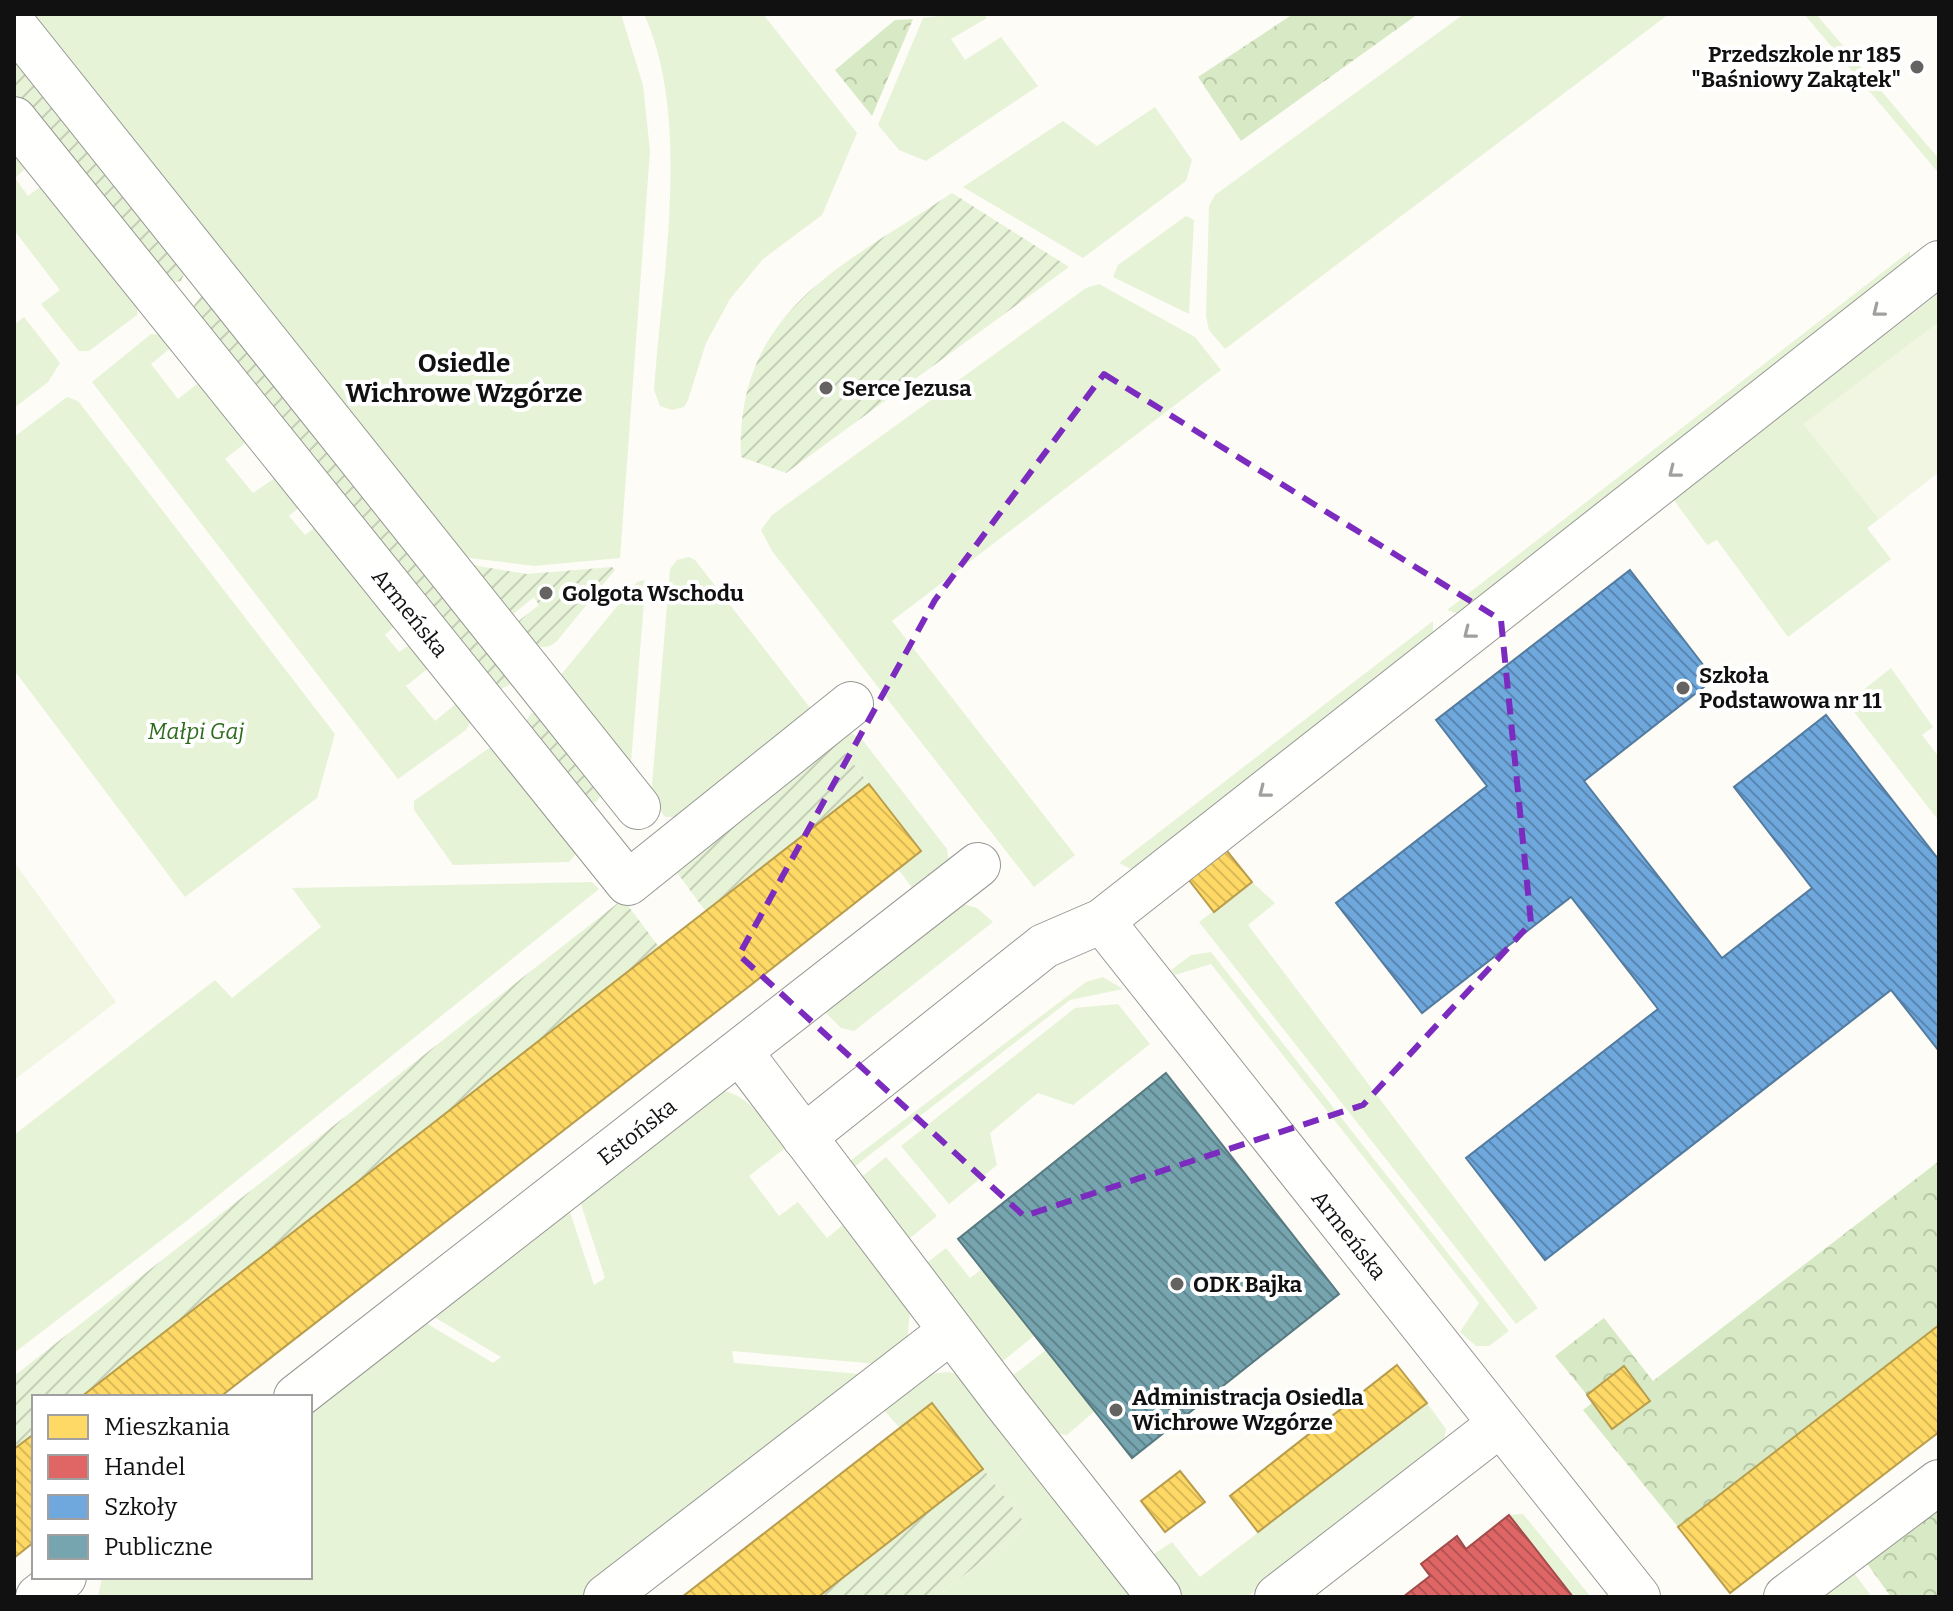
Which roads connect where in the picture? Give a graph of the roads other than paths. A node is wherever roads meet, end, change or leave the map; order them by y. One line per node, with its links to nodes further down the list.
1 (14, 25): 5 (street)
2 (14, 119): 4 (street, Armeńska)
3 (1936, 250): 8 (street, one-way to 8)
4 (851, 704)
5 (638, 807)
6 (978, 865): 9 (street, Estońska)
7 (1105, 874): 8 (street)
8 (1102, 921): 10 (street); 13 (street, Armeńska)
9 (740, 1052): 10 (street); 12 (street, Estońska)
10 (804, 1137): 11 (street)
11 (951, 1331): 17 (street); 18 (street)
12 (299, 1395)
13 (1499, 1425): 19 (street); 20 (street, Armeńska)
14 (1939, 1482): 21 (street)
15 (61, 1579): 16 (street)
16 (38, 1597)
17 (606, 1597)
18 (1159, 1597)
19 (1277, 1597)
20 (1638, 1597)
21 (1786, 1597)

